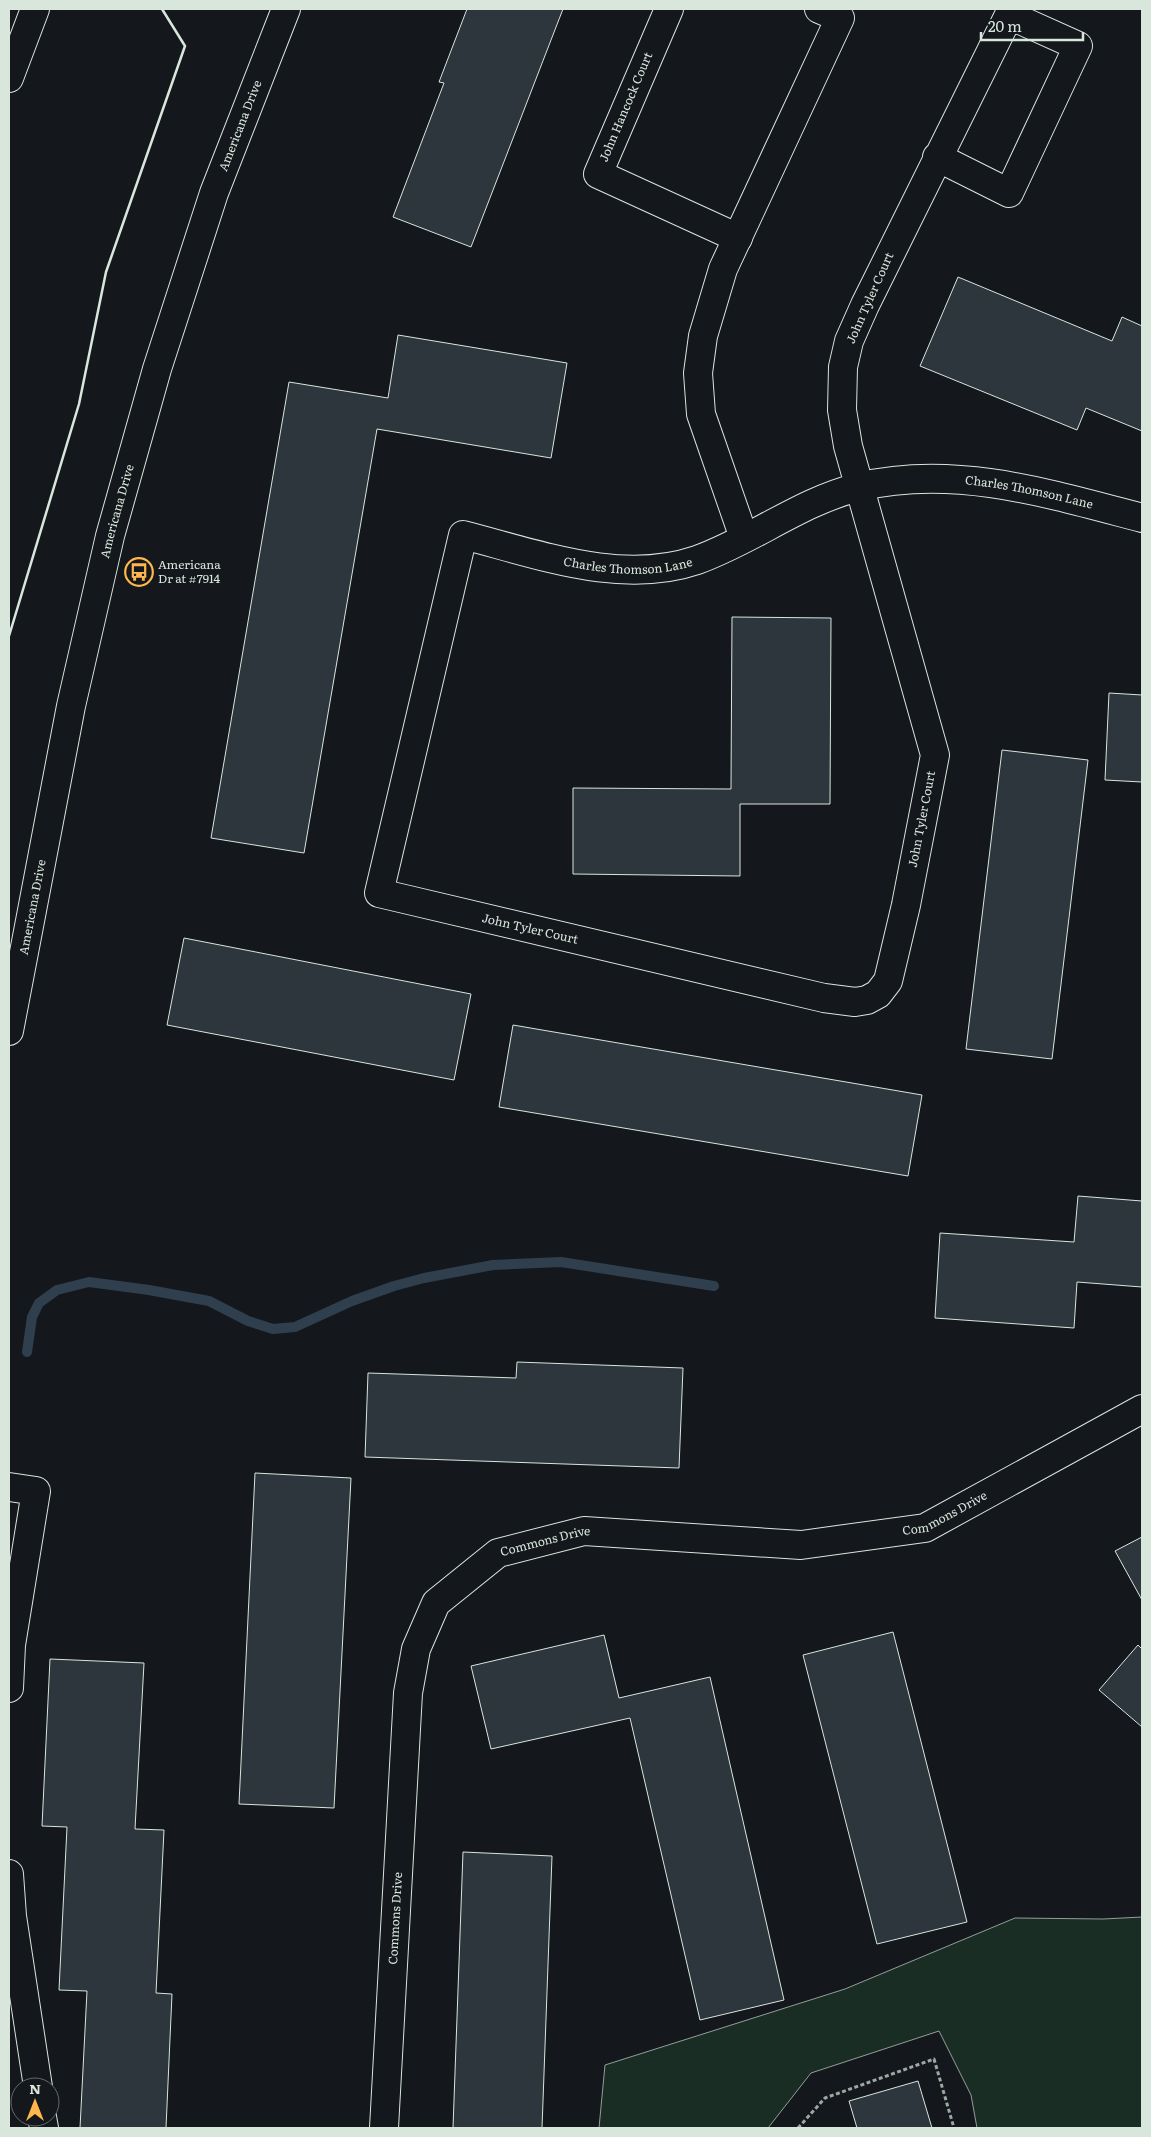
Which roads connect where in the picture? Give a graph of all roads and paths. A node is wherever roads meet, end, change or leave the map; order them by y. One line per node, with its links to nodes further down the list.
1 (35, 9): 5 (main road)
2 (286, 9): 12 (main road, Americana Drive)
3 (668, 9): 7 (main road, John Hancock Court)
4 (819, 9): 7 (main road)
5 (9, 78)
6 (937, 157): 6 (main road, John Tyler Court); 8 (main road, John Tyler Court)
7 (738, 238): 10 (main road)
8 (860, 487): 9 (main road, Charles Thomson Lane); 10 (main road, Charles Thomson Lane); 11 (main road, John Tyler Court)
9 (1142, 518)
10 (744, 538): 11 (main road, Charles Thomson Lane)
11 (379, 892)
12 (9, 1031)
13 (1142, 1409): 18 (main road, Commons Drive)
14 (9, 1487): 15 (main road)
15 (9, 1688)
16 (9, 1874): 17 (main road)
17 (36, 2077)
18 (384, 2128)
19 (798, 2128): 20 (path)
20 (954, 2128)

